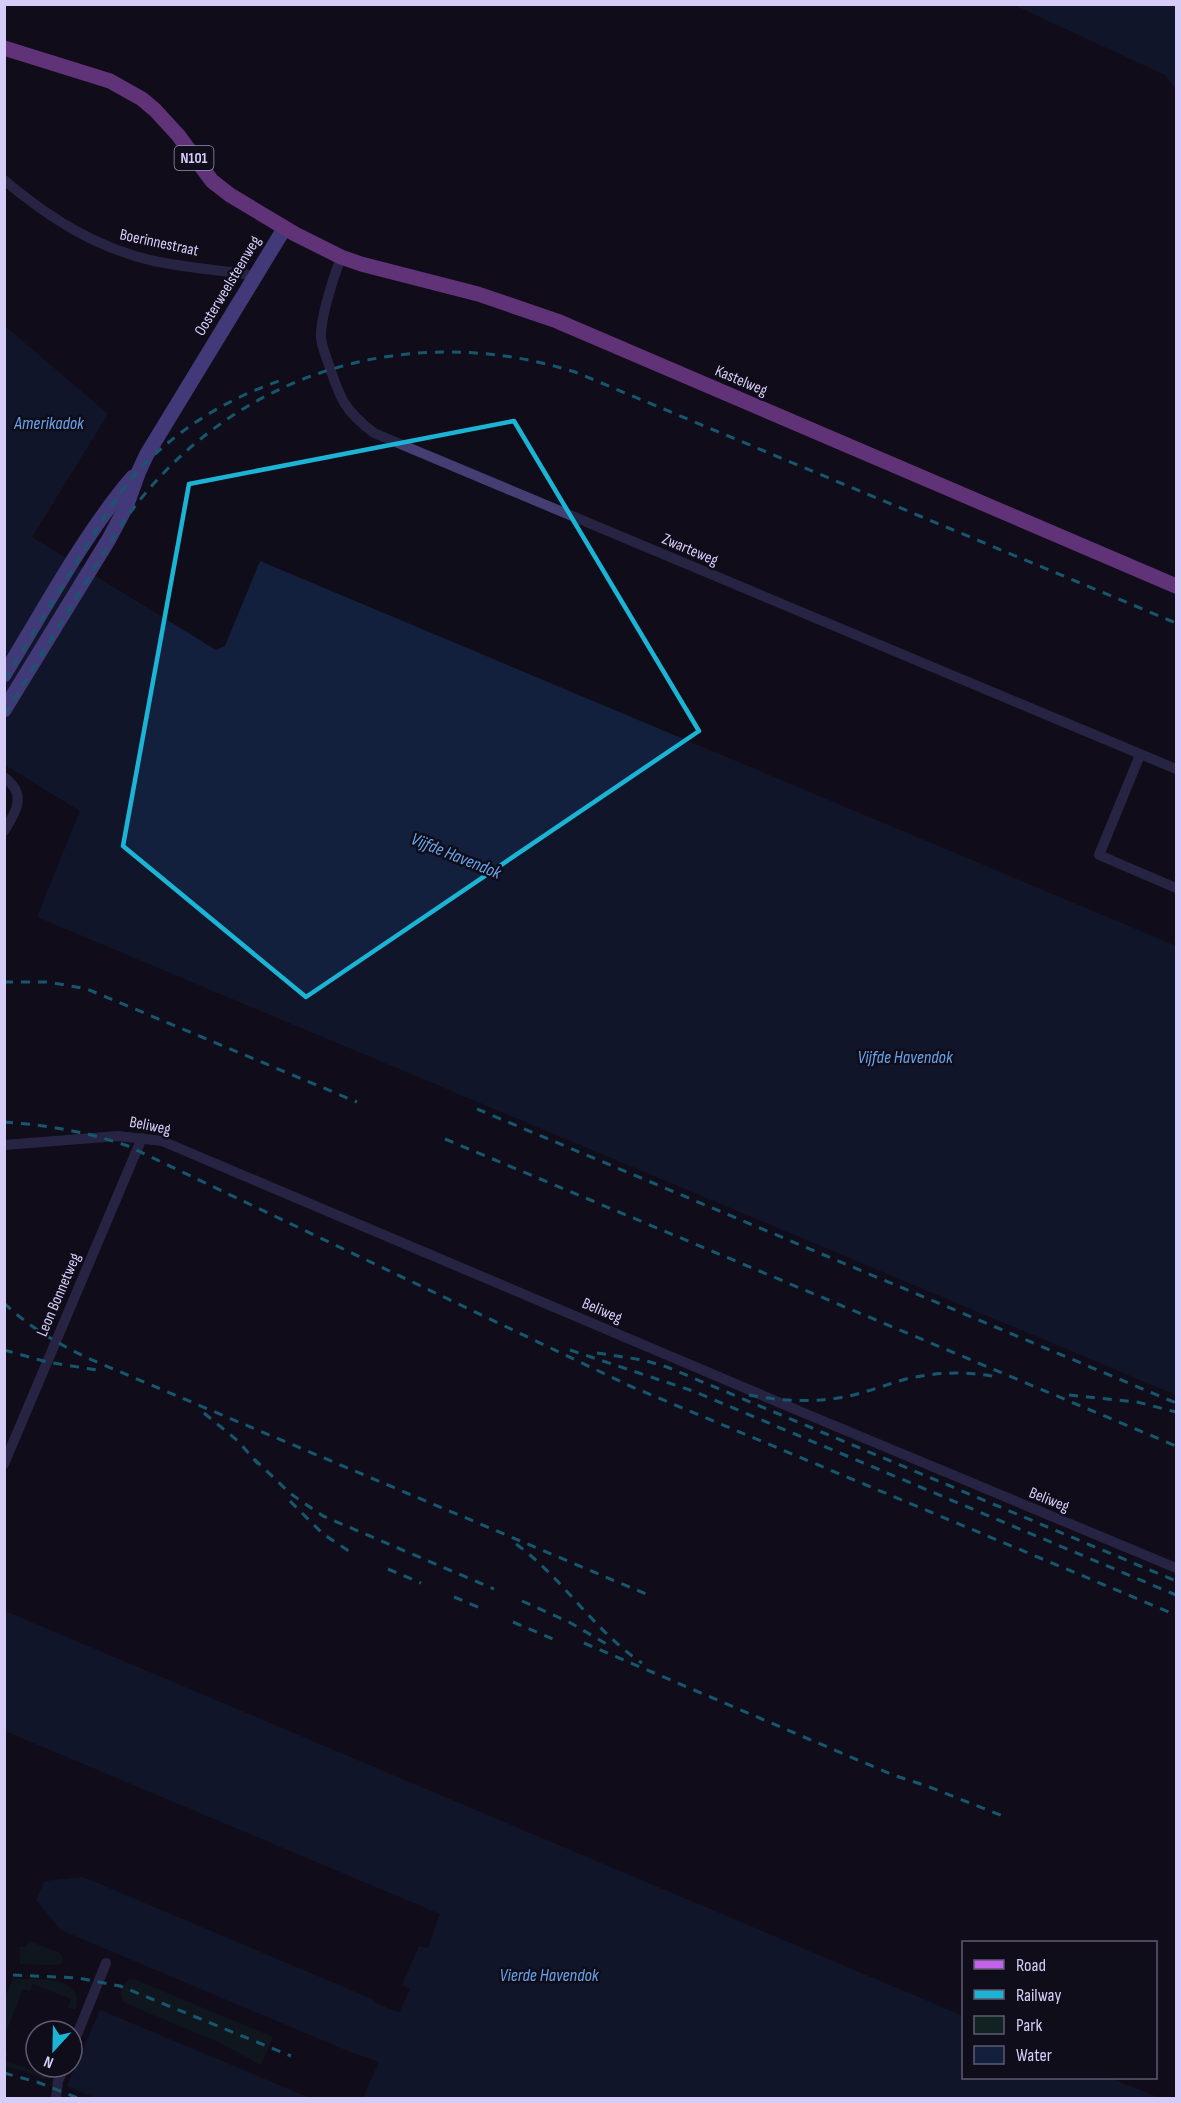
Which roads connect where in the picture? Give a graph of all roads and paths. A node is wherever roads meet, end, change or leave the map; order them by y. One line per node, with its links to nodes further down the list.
1 (4, 48): 3 (main road, Oosterweelsteenweg / N101)
2 (4, 180): 5 (street, Boerinnestraat)
3 (284, 229): 4 (main road, Kastelweg); 5 (main road, Oosterweelsteenweg)
4 (341, 257): 7 (main road, Kastelweg); 10 (street, Zwarteweg)
5 (255, 276): 6 (main road, Oosterweelsteenweg)
6 (139, 471): 8 (main road, Oosterweelsteenweg); 9 (main road, Oosterweelsteenweg)
7 (1176, 586)
8 (4, 675)
9 (4, 710)
10 (1140, 755): 11 (street, Zwarteweg); 14 (street)
11 (1176, 770)
12 (4, 777): 13 (street)
13 (4, 831)
14 (1176, 888)
15 (142, 1138): 16 (street, Beliweg); 17 (street, Leon Bonnetweg); 18 (street, Beliweg)
16 (4, 1145)
17 (4, 1464)
18 (1176, 1568)
19 (106, 1963): 20 (street)
20 (84, 2019)
21 (59, 2079): 22 (street)
22 (56, 2098)

